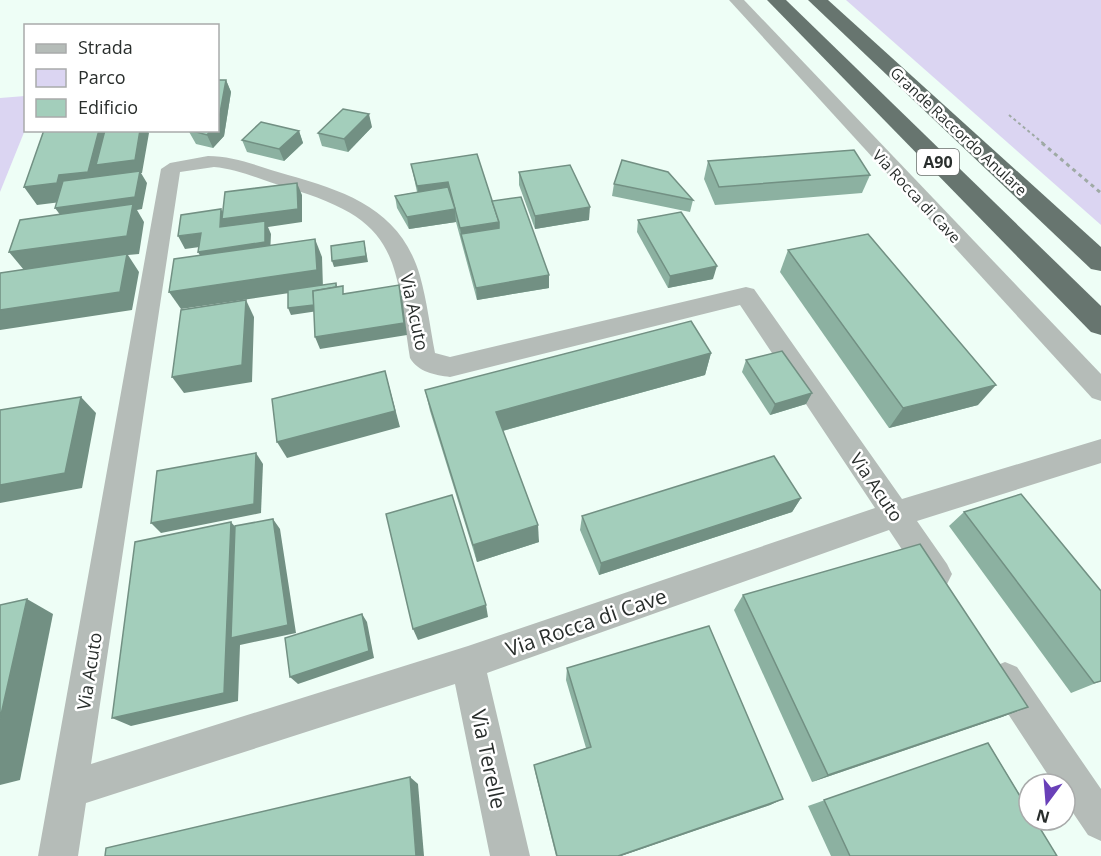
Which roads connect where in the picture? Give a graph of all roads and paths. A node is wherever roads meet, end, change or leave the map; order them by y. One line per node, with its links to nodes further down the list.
1 (736, 0): 8 (street, Via Rocca di Cave)
2 (776, 0): 7 (highway, Grande Raccordo Anulare / A90)
3 (817, 0): 6 (highway, Grande Raccordo Anulare / A90)
4 (1009, 115): 5 (path)
5 (1101, 193)
6 (1101, 262)
7 (1101, 324)
8 (1101, 391)
9 (1101, 451): 10 (street, Via Rocca di Cave)
10 (896, 514): 11 (street, Via Acuto); 13 (street, Via Rocca di Cave); 14 (street, Via Acuto)
11 (949, 594)
12 (988, 653): 15 (street)
13 (468, 663): 14 (street, Via Rocca di Cave); 17 (street, Via Terelle)
14 (70, 789): 16 (street, Via Acuto)
15 (1101, 822)
16 (58, 856)
17 (510, 856)

